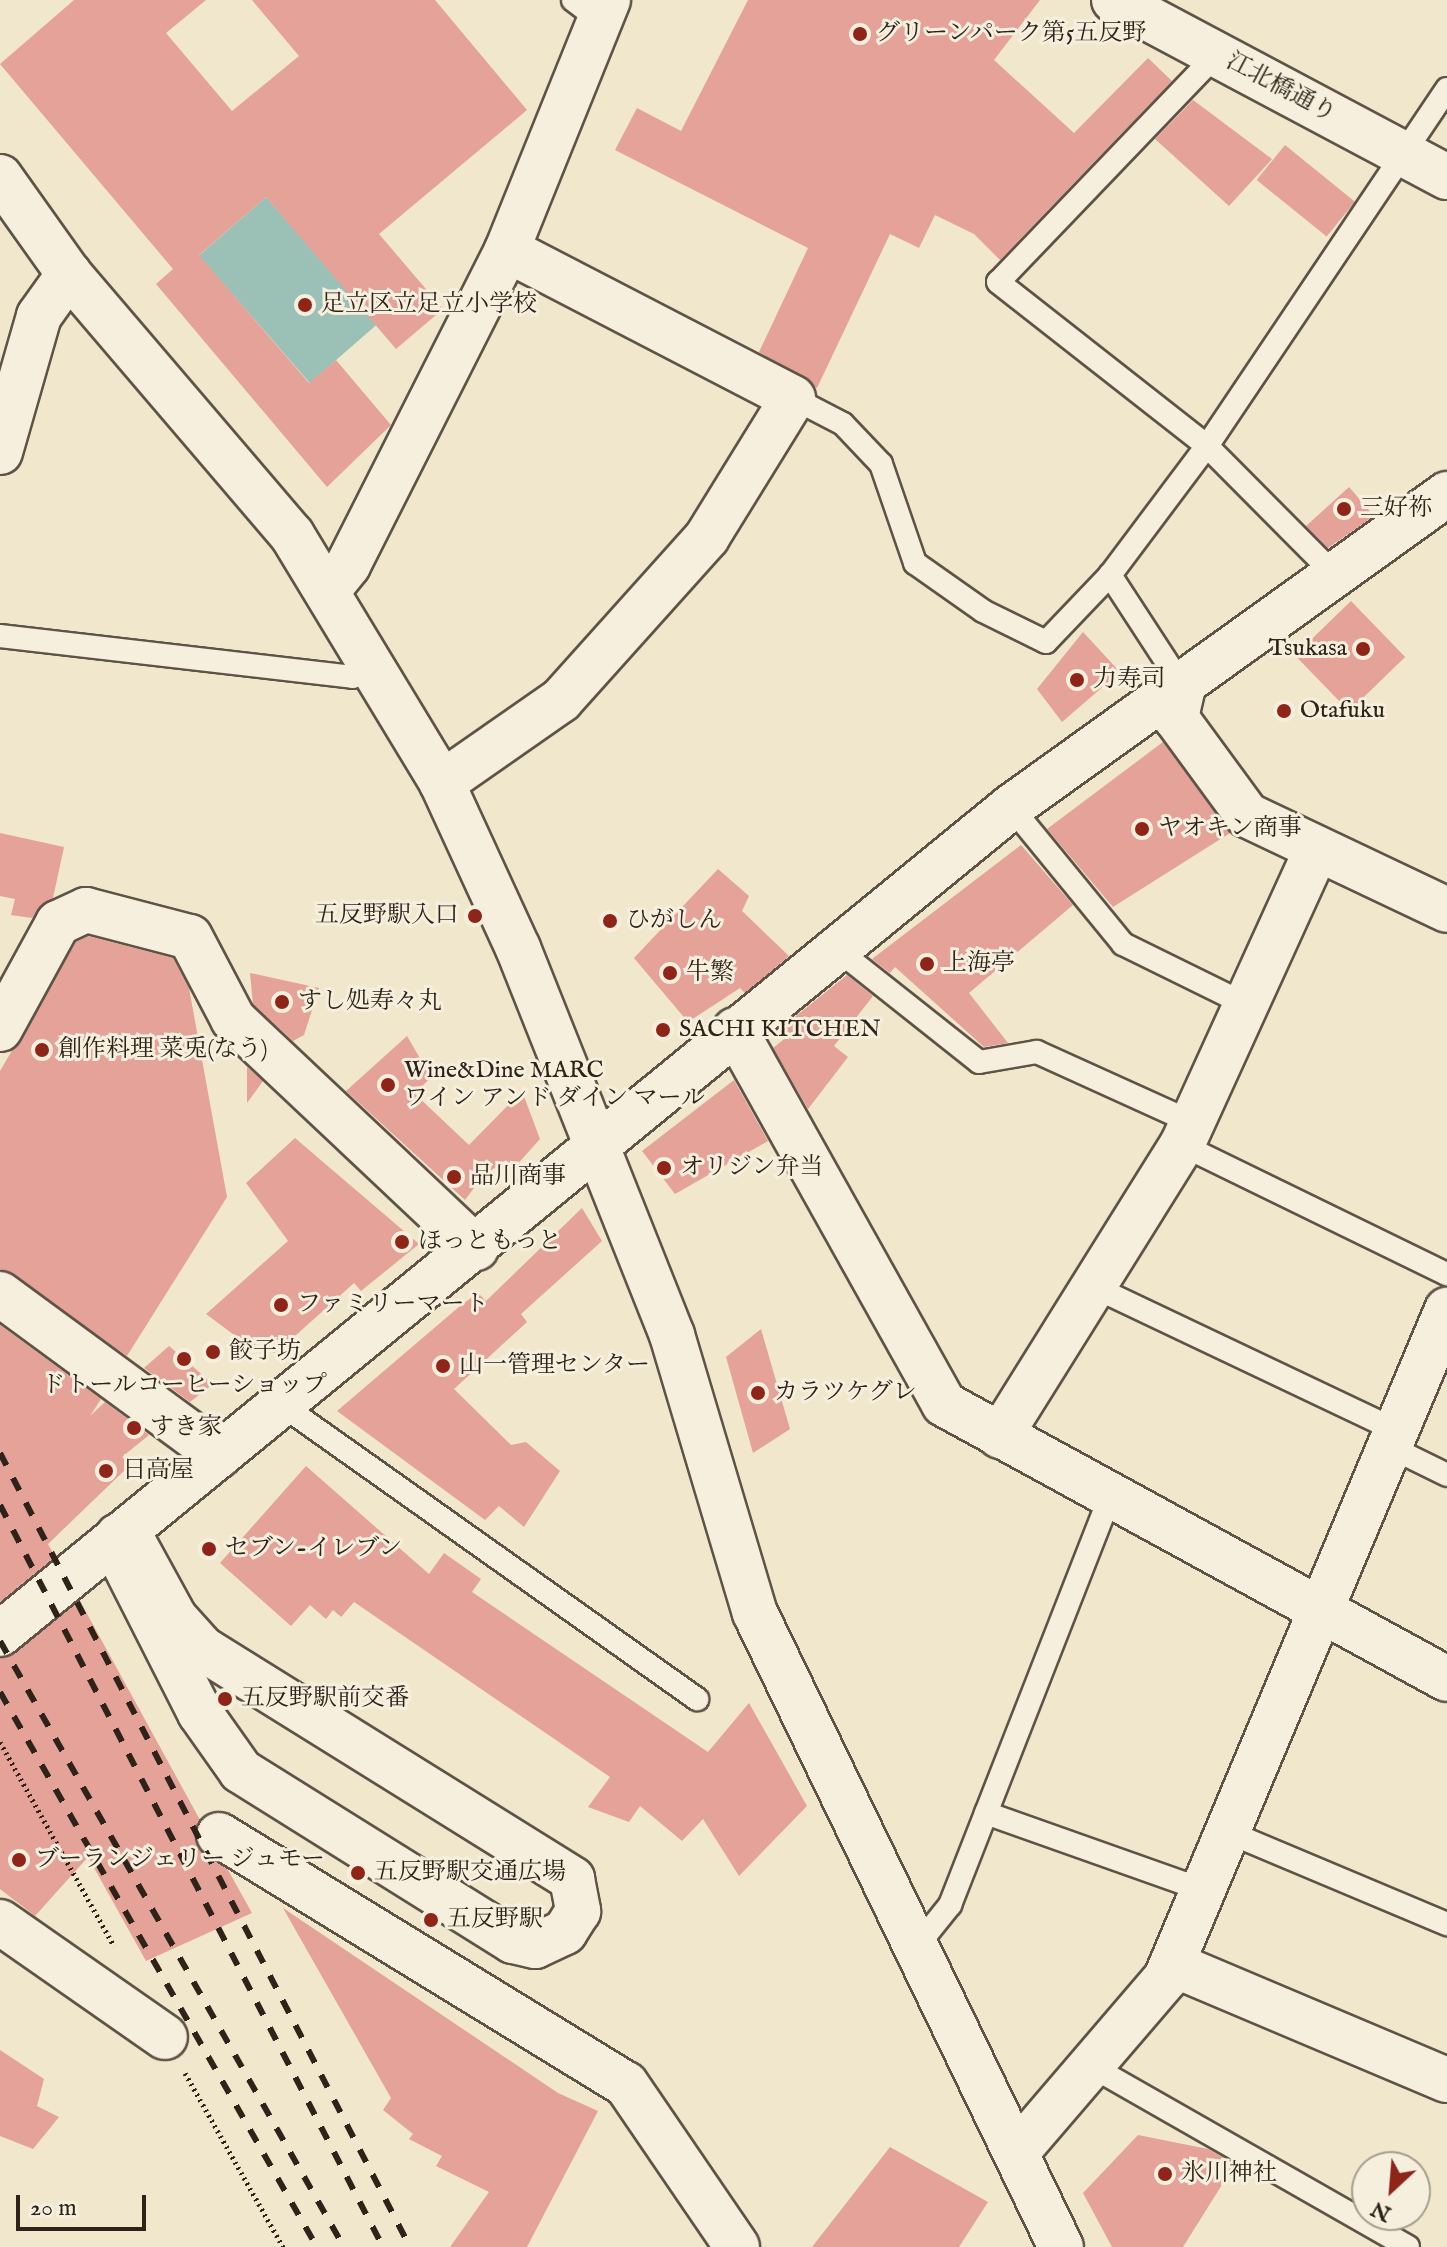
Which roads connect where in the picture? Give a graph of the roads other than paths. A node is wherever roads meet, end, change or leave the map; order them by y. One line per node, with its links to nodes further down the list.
1 (1114, 0): 3 (street, 江北橋通り)
2 (593, 6): 9 (street)
3 (1164, 11): 4 (street, 江北橋通り)
4 (1217, 54): 6 (street, 江北橋通り); 12 (lane)
5 (1447, 89): 6 (lane)
6 (1404, 154): 8 (street, 江北橋通り); 12 (lane)
7 (0, 177): 10 (street)
8 (1447, 177)
9 (507, 250): 11 (street); 17 (street)
10 (69, 274): 13 (street); 17 (street)
11 (793, 398): 15 (lane); 21 (street)
12 (1207, 446): 15 (lane); 16 (lane)
13 (0, 452)
14 (1447, 494): 16 (street)
15 (1110, 575): 20 (lane)
16 (1337, 577): 20 (street)
17 (328, 590): 19 (street)
18 (0, 636): 19 (lane)
19 (372, 665): 21 (street)
20 (1183, 687): 22 (street); 23 (street)
21 (442, 783): 30 (street)
22 (1011, 807): 25 (street); 26 (lane)
23 (1317, 849): 24 (street); 26 (street)
24 (1447, 910)
25 (834, 947): 28 (street); 29 (lane)
26 (1249, 1006): 29 (street)
27 (0, 1029): 31 (street)
28 (735, 1030): 30 (street); 37 (street)
29 (1187, 1134): 32 (lane); 33 (street)
30 (594, 1148): 31 (street); 53 (street)
31 (476, 1248): 36 (street)
32 (1447, 1274)
33 (1090, 1285): 37 (street); 38 (lane)
34 (0, 1294): 39 (street)
35 (1447, 1310): 38 (street)
36 (282, 1405): 39 (street); 46 (lane)
37 (1000, 1436): 41 (street)
38 (1395, 1439): 40 (lane); 43 (street)
39 (219, 1455): 42 (street)
40 (1447, 1475)
41 (1110, 1496): 43 (street); 47 (lane)
42 (118, 1536): 42 (street); 44 (street)
43 (1323, 1611): 45 (street); 48 (street)
44 (0, 1634)
45 (1447, 1679)
46 (697, 1699)
47 (986, 1813): 50 (lane); 53 (lane)
48 (1228, 1832): 50 (street); 52 (lane)
49 (219, 1835): 59 (street)
50 (1204, 1890): 54 (street)
51 (0, 1922): 55 (street)
52 (1447, 1924)
53 (917, 1946): 58 (street)
54 (1172, 1964): 56 (street); 57 (street)
55 (165, 2037)
56 (1091, 2066): 58 (street); 61 (lane)
57 (1447, 2080)
58 (1016, 2153): 60 (street)
59 (737, 2247)
60 (1061, 2247)
61 (1408, 2247)

